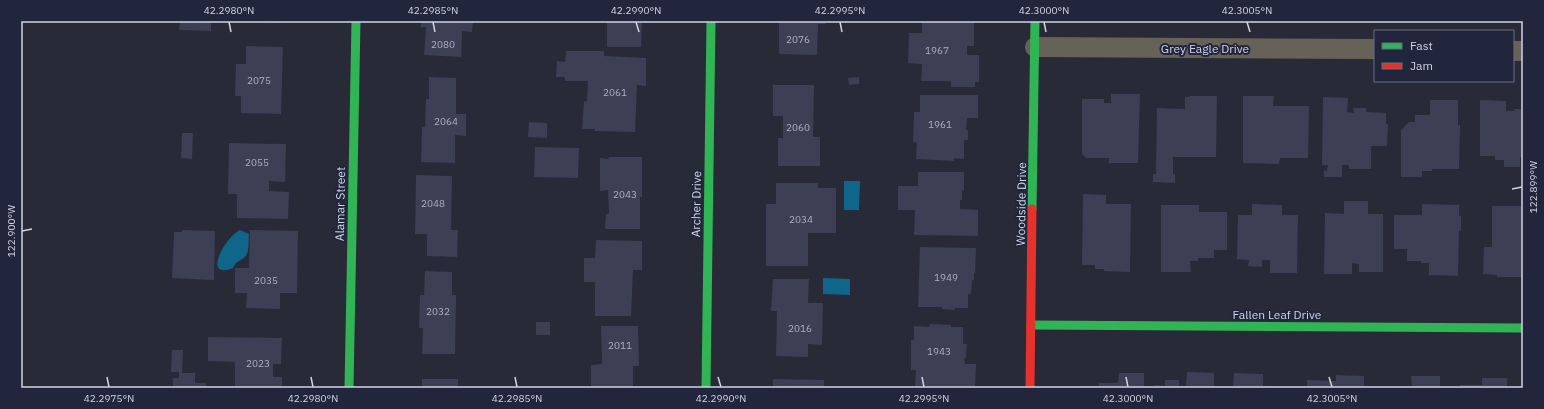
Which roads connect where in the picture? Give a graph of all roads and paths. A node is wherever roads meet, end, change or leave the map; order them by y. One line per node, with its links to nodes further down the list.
1 (356, 21): 8 (street, Alamar Street)
2 (711, 21): 9 (street, Archer Drive)
3 (1035, 21): 4 (street, Woodside Drive)
4 (1035, 47): 5 (street, Grey Eagle Drive); 6 (street, Woodside Drive)
5 (1374, 50)
6 (1031, 325): 7 (street, Fallen Leaf Drive); 10 (street, Woodside Drive)
7 (1523, 328)
8 (349, 388)
9 (706, 388)
10 (1030, 388)

